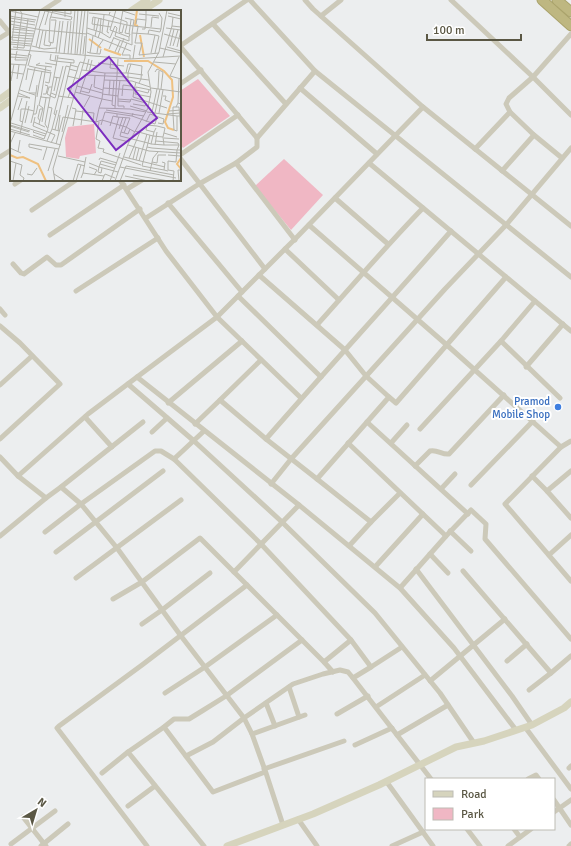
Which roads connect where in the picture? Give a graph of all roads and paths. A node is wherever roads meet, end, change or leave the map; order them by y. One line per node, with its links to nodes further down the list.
1 (59, 0): 10 (street)
2 (147, 0): 11 (street)
3 (159, 0): 12 (street)
4 (248, 0): 16 (street); 24 (street)
5 (305, 0): 14 (street)
6 (341, 0): 14 (street)
7 (451, 0): 25 (street)
8 (542, 0): 17 (highway)
9 (557, 0): 13 (highway)
10 (44, 10)
11 (132, 10)
12 (144, 10)
13 (571, 12)
14 (321, 16): 32 (street)
15 (0, 21): 18 (street)
16 (213, 24): 21 (street); 31 (street)
17 (571, 26)
18 (10, 31): 20 (street)
19 (571, 34): 25 (street)
20 (0, 38)
21 (181, 45)
22 (181, 47): 23 (street)
23 (201, 70): 26 (street); 36 (street)
24 (314, 71): 27 (street); 38 (street)
25 (533, 77): 34 (street); 35 (street)
26 (181, 83)
27 (300, 88): 31 (street); 43 (street)
28 (10, 92): 29 (street)
29 (0, 99)
30 (10, 101): 33 (street)
31 (286, 104): 39 (street)
32 (423, 107): 38 (street); 41 (street)
33 (0, 108)
34 (510, 112): 37 (street); 41 (street)
35 (571, 115)
36 (238, 116): 39 (street); 44 (street)
37 (534, 135): 47 (street); 50 (street)
38 (395, 136): 43 (street); 66 (street)
39 (257, 138): 48 (street)
40 (571, 148): 47 (street)
41 (475, 149): 50 (street)
42 (10, 151): 45 (street)
43 (377, 154): 49 (street)
44 (181, 156)
45 (0, 157)
46 (181, 158): 56 (street)
47 (562, 158): 58 (street)
48 (236, 163): 56 (street); 71 (street)
49 (369, 163): 59 (street); 61 (street)
50 (502, 171): 58 (street)
51 (20, 181): 55 (street)
52 (75, 181): 63 (street)
53 (121, 181): 57 (street)
54 (140, 181): 57 (street)
55 (15, 184)
56 (199, 184): 60 (street); 76 (street)
57 (126, 188): 62 (street); 69 (street)
58 (531, 194): 66 (street); 67 (street)
59 (335, 198): 65 (street); 72 (street)
60 (168, 203): 64 (street); 82 (street)
61 (423, 208): 68 (street); 72 (street)
62 (140, 209): 64 (street); 75 (street)
63 (32, 210)
64 (146, 218): 70 (street)
65 (309, 225): 71 (street); 77 (street)
66 (506, 225): 74 (street); 80 (street)
67 (571, 226)
68 (451, 231): 74 (street); 83 (street)
69 (50, 235)
70 (158, 238): 81 (street); 88 (street)
71 (295, 240): 73 (street)
72 (388, 244): 77 (street)
73 (285, 250): 76 (street); 84 (street)
74 (478, 254): 79 (street); 89 (street)
75 (13, 264)
76 (265, 269): 78 (street)
77 (364, 273): 83 (street); 84 (street)
78 (259, 275): 82 (street); 91 (street)
79 (506, 277): 85 (street); 96 (street)
80 (571, 277)
81 (76, 291)
82 (240, 294): 88 (street); 104 (street)
83 (393, 298): 89 (street); 97 (street)
84 (339, 300): 91 (street)
85 (534, 301): 90 (street); 95 (street)
86 (0, 309): 87 (street)
87 (4, 315)
88 (217, 317): 94 (street); 103 (street)
89 (418, 320): 96 (street); 102 (street)
90 (563, 324): 93 (street); 100 (street)
91 (317, 325): 97 (street)
92 (0, 327): 98 (street)
93 (571, 331)
94 (242, 341): 99 (street); 112 (street)
95 (501, 341): 100 (street); 101 (street)
96 (448, 346): 101 (street); 108 (street)
97 (345, 350): 102 (street); 104 (street)
98 (32, 356): 106 (street); 123 (street)
99 (262, 360): 109 (street); 111 (street)
100 (526, 366): 110 (street)
101 (475, 370): 107 (street); 120 (street)
102 (366, 376): 108 (street); 133 (street)
103 (137, 377): 105 (street); 112 (street)
104 (320, 377): 109 (street)
105 (128, 384): 113 (street); 114 (street)
106 (0, 385)
107 (504, 395): 115 (street); 134 (street)
108 (389, 397): 117 (street)
109 (301, 398): 124 (street)
110 (560, 398)
111 (220, 400): 118 (street); 124 (street)
112 (168, 403): 118 (street)
113 (85, 417): 129 (street); 138 (street)
114 (167, 418): 122 (street); 125 (street)
115 (533, 421): 130 (street); 142 (street)
116 (143, 422): 129 (street)
117 (367, 422): 127 (street); 128 (street)
118 (195, 424): 121 (street)
119 (407, 425): 128 (street)
120 (420, 429)
121 (204, 431): 125 (street); 141 (street)
122 (152, 432)
123 (0, 439)
124 (266, 439): 133 (street)
125 (194, 441): 132 (street); 155 (street)
126 (571, 441): 130 (street)
127 (348, 443): 140 (street); 146 (street)
128 (391, 443): 134 (street)
129 (112, 446): 143 (street)
130 (562, 447): 139 (street)
131 (0, 457): 138 (street)
132 (174, 459): 149 (street); 162 (street)
133 (291, 459): 140 (street); 141 (street)
134 (415, 466): 144 (street)
135 (163, 471): 154 (street)
136 (571, 471): 145 (street)
137 (455, 474): 144 (street)
138 (18, 476): 147 (street)
139 (532, 476): 145 (street); 168 (street)
140 (317, 479): 156 (street)
141 (271, 484): 150 (street)
142 (472, 485)
143 (61, 487): 147 (street); 149 (street)
144 (441, 489): 152 (street)
145 (547, 491): 153 (street)
146 (400, 493): 151 (street); 156 (street)
147 (46, 498): 160 (street)
148 (181, 500): 164 (street)
149 (81, 504): 154 (street); 158 (street)
150 (299, 505): 155 (street); 163 (street)
151 (423, 514): 161 (street); 169 (street)
152 (468, 514): 157 (street); 186 (street)
153 (571, 518)
154 (95, 522): 164 (street); 166 (street)
155 (282, 522): 162 (street); 191 (street)
156 (371, 522): 163 (street)
157 (450, 531): 161 (street); 165 (street)
158 (45, 532)
159 (571, 535): 168 (street)
160 (0, 536)
161 (446, 536): 167 (street)
162 (261, 544): 172 (street); 188 (street)
163 (349, 546): 169 (street)
164 (117, 548): 175 (street); 177 (street)
165 (471, 551)
166 (56, 552)
167 (430, 554): 170 (street); 174 (street)
168 (549, 555): 176 (street)
169 (375, 567): 179 (street)
170 (416, 569): 179 (street); 190 (street)
171 (463, 571): 183 (street)
172 (234, 572): 177 (street); 178 (street)
173 (210, 573): 181 (street)
174 (448, 573)
175 (76, 578)
176 (571, 581)
177 (142, 582): 180 (street); 181 (street)
178 (247, 585): 182 (street); 185 (street)
179 (400, 588): 192 (street)
180 (113, 599)
181 (162, 610): 184 (street); 185 (street)
182 (277, 615): 187 (street); 196 (street)
183 (505, 619): 189 (street); 190 (street)
184 (142, 624)
185 (181, 636): 196 (street); 254 (street)
186 (571, 639)
187 (302, 640): 195 (street); 206 (street)
188 (351, 640): 195 (street); 197 (street)
189 (527, 644): 194 (street); 199 (street)
190 (474, 645): 192 (street); 215 (street)
191 (402, 647): 197 (street); 200 (street)
192 (460, 656): 202 (street); 218 (street)
193 (571, 656): 199 (street)
194 (506, 661)
195 (324, 662): 198 (street)
196 (205, 667): 205 (street); 206 (street)
197 (372, 667): 201 (street)
198 (333, 672): 201 (street); 203 (street)
199 (551, 673): 204 (street)
200 (425, 675): 202 (street); 211 (street)
201 (353, 678): 207 (street)
202 (430, 681): 210 (street)
203 (289, 687): 209 (street); 214 (street)
204 (529, 690)
205 (165, 693)
206 (226, 696): 213 (street); 216 (street)
207 (368, 696): 211 (street); 212 (street)
208 (571, 702): 215 (street)
209 (266, 703): 213 (street); 214 (street)
210 (448, 705): 220 (street); 222 (street)
211 (376, 707): 217 (street)
212 (337, 714)
213 (244, 718): 219 (street); 225 (street)
214 (275, 726): 219 (street)
215 (529, 726): 218 (street); 234 (street)
216 (164, 727): 224 (street); 225 (street)
217 (392, 728): 220 (street); 223 (street)
218 (516, 730): 222 (street)
219 (252, 734): 227 (street)
220 (397, 735): 226 (street)
221 (344, 741): 227 (street)
222 (474, 743): 226 (street)
223 (355, 745)
224 (128, 752): 228 (street); 233 (street)
225 (186, 756): 227 (street)
226 (420, 765): 229 (street); 232 (street)
227 (265, 770): 244 (street)
228 (102, 773)
229 (430, 778)
230 (530, 778): 231 (street)
231 (538, 778)
232 (386, 781): 242 (street); 250 (street)
233 (155, 786): 237 (street); 255 (street)
234 (571, 789)
235 (571, 800): 238 (street)
236 (555, 801): 238 (street)
237 (128, 806)
238 (560, 808): 240 (street); 245 (street)
239 (54, 811): 246 (street)
240 (555, 811)
241 (23, 817): 246 (street)
242 (298, 819): 244 (street); 257 (street)
243 (68, 824): 253 (street)
244 (282, 825): 256 (street)
245 (571, 825)
246 (32, 828): 252 (street); 253 (street)
247 (468, 830): 260 (street)
248 (515, 830): 251 (street)
249 (530, 830): 251 (street)
250 (423, 832): 258 (street); 259 (street)
251 (520, 837): 261 (street)
252 (11, 844)
253 (44, 845)
254 (147, 846)
255 (204, 846)
256 (226, 846)
257 (318, 846)
258 (392, 846)
259 (433, 846)
260 (480, 846)
261 (508, 846)

